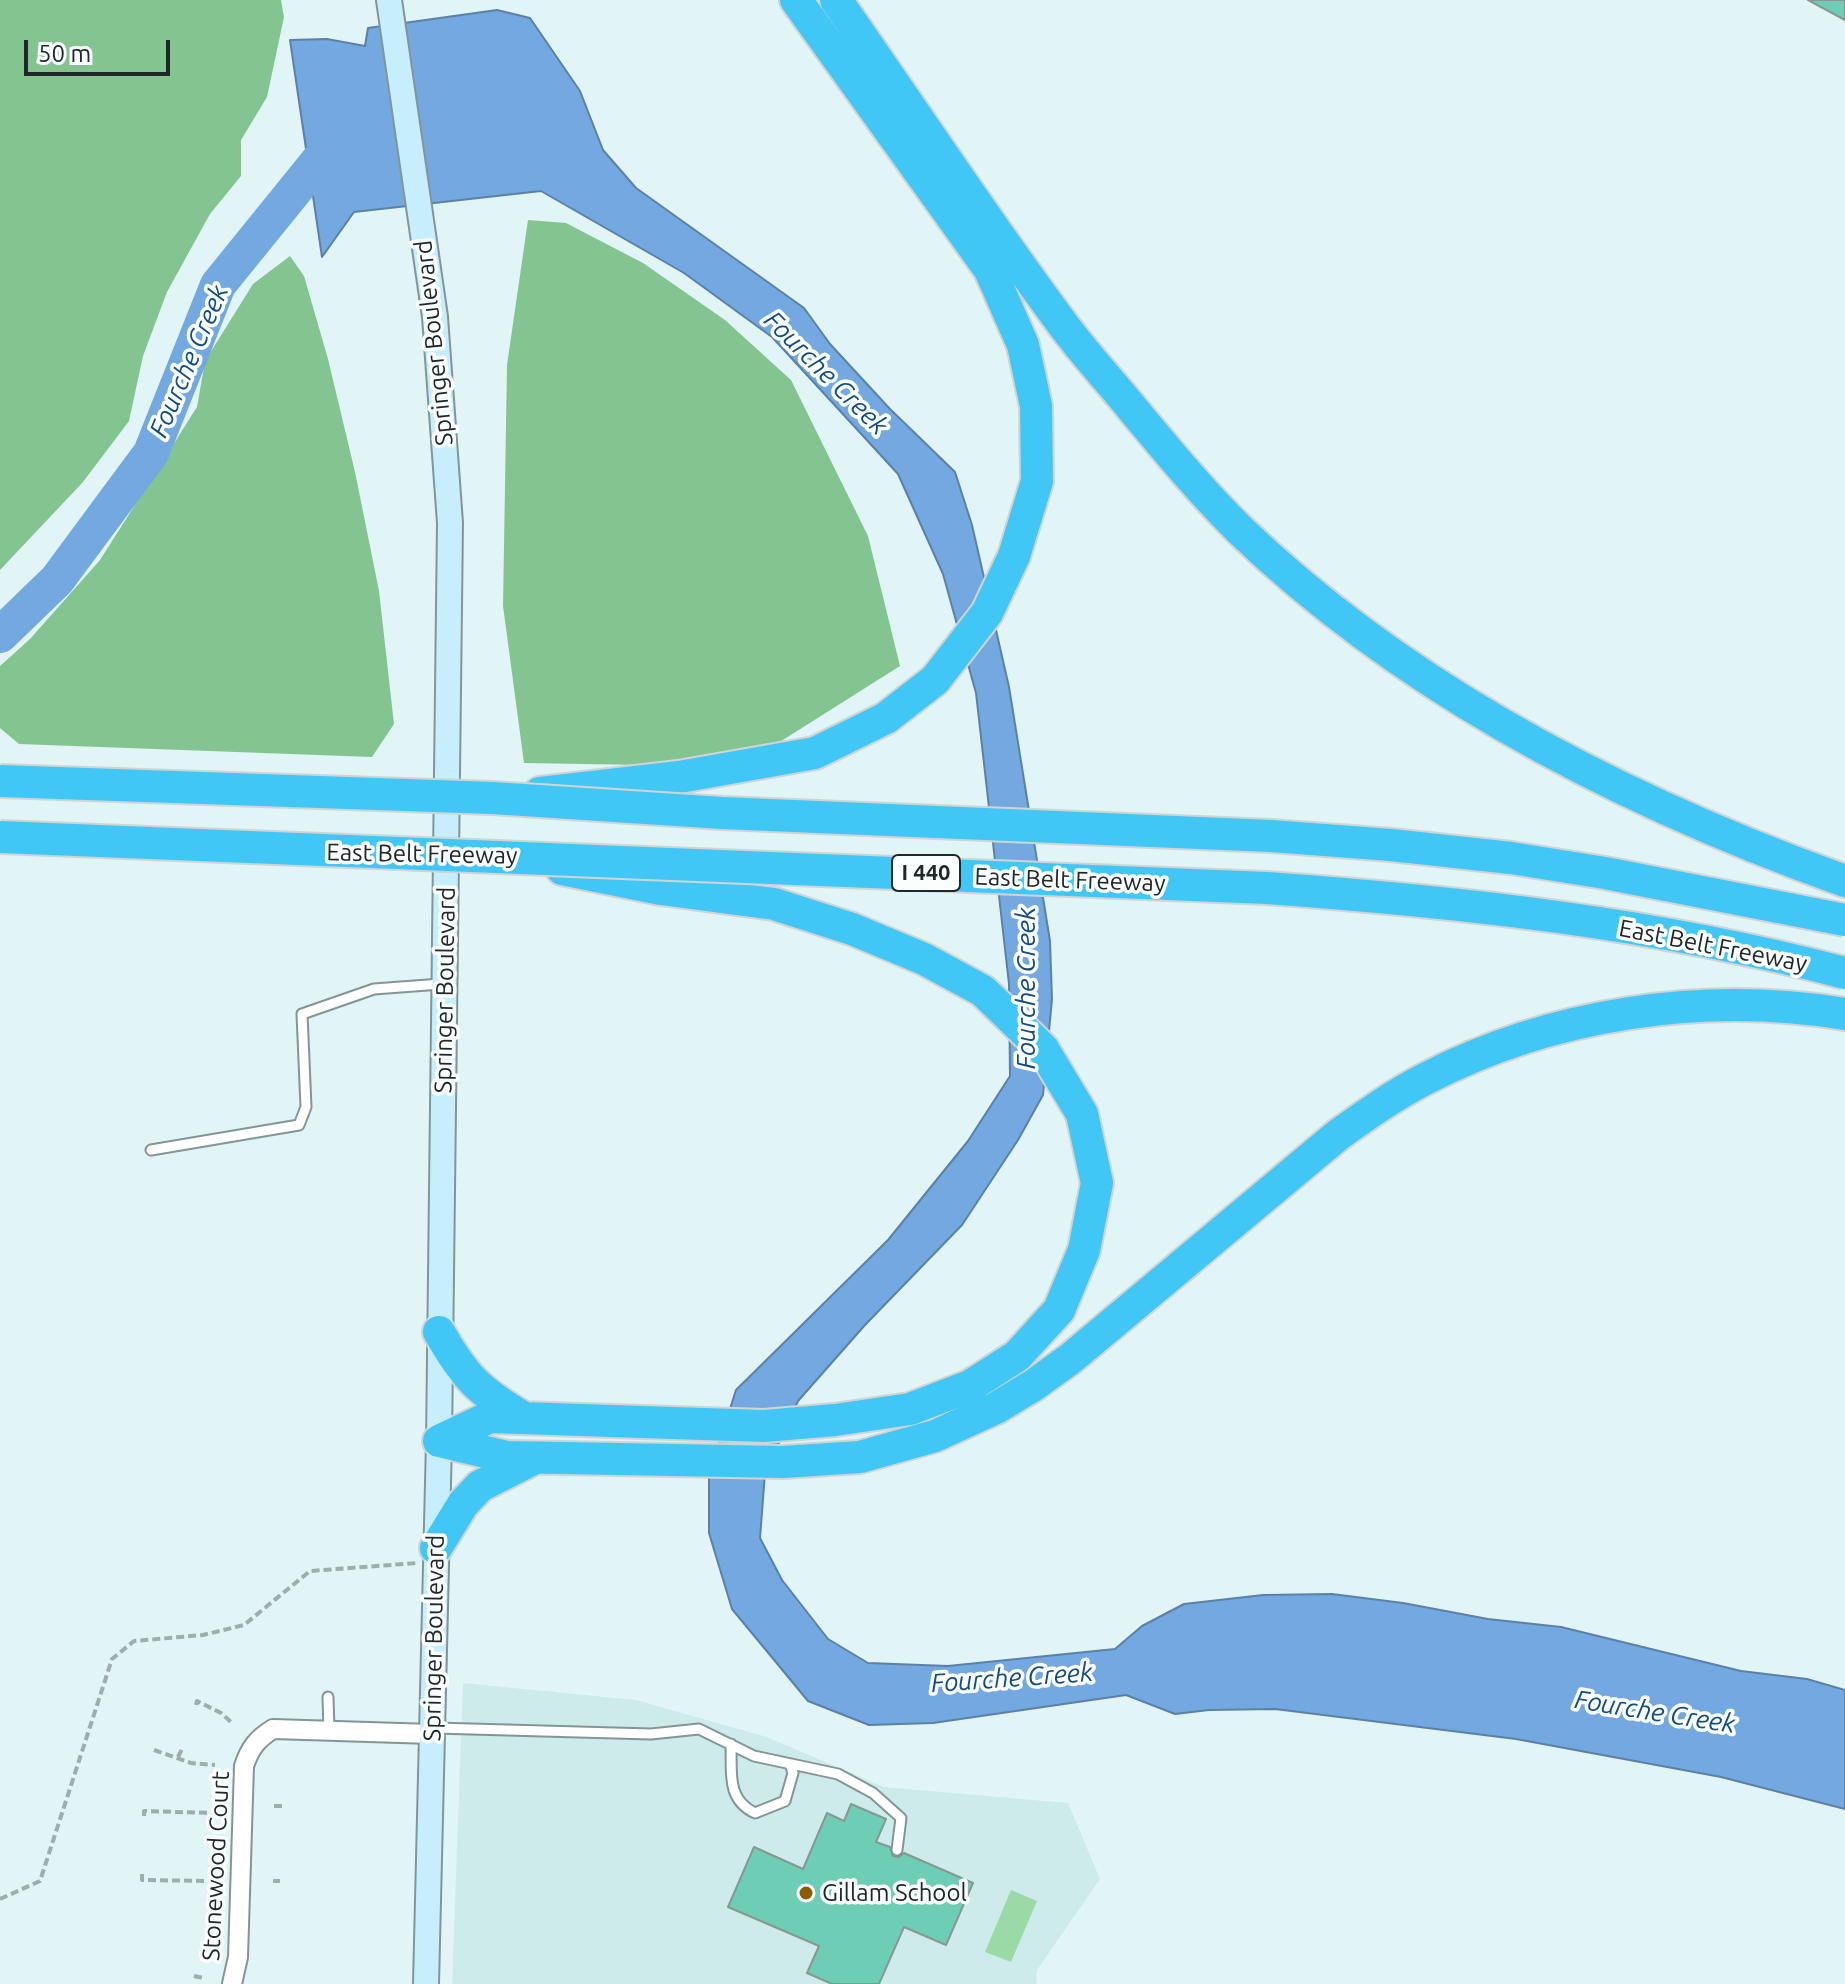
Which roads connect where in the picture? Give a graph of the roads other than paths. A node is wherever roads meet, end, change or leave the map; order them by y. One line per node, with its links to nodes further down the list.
1 (389, 0): 11 (main road, Springer Boulevard)
2 (796, 0): 5 (highway, bridge)
3 (836, 0): 8 (highway)
4 (0, 781): 5 (highway, I 440, bridge)
5 (493, 798): 9 (highway, I 440, bridge)
6 (0, 837): 7 (highway, East Belt Freeway / I 440, bridge)
7 (488, 855): 10 (highway, East Belt Freeway / I 440, bridge); 15 (highway, bridge)
8 (1845, 881)
9 (1845, 920)
10 (1845, 973)
11 (445, 983): 13 (lane); 14 (main road, Springer Boulevard)
12 (1845, 1014): 17 (highway)
13 (151, 1150)
14 (439, 1332): 15 (highway); 16 (main road, Springer Boulevard)
15 (524, 1418): 16 (highway)
16 (439, 1441): 17 (highway); 18 (main road, Springer Boulevard)
17 (536, 1457): 18 (highway)
18 (435, 1555): 20 (main road, Springer Boulevard)
19 (328, 1697): 21 (lane)
20 (432, 1731): 21 (street, Stonewood Court); 22 (lane); 26 (main road, Springer Boulevard)
21 (329, 1732): 25 (street, Stonewood Court)
22 (731, 1744): 23 (lane); 23 (lane)
23 (790, 1764): 24 (lane)
24 (897, 1850)
25 (232, 1984)
26 (426, 1984)

